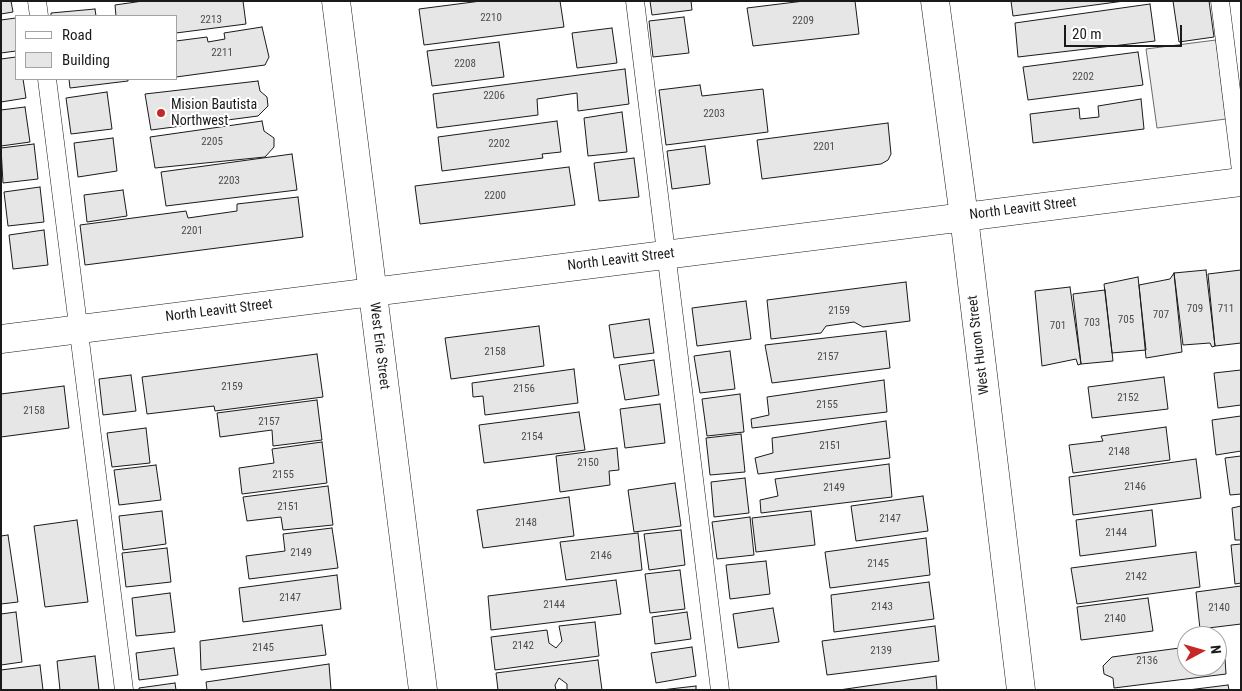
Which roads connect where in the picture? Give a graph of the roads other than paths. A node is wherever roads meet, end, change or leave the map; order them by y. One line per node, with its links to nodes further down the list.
1 (37, 1): 6 (lane)
2 (336, 1): 12 (street, West Erie Street)
3 (634, 1): 11 (lane)
4 (935, 1): 10 (street, West Huron Street)
5 (1220, 1): 8 (lane)
6 (39, 15)
7 (47, 80): 13 (lane)
8 (1241, 171)
9 (1241, 182): 10 (street, North Leavitt Street)
10 (964, 217): 11 (street, North Leavitt Street); 18 (street, West Huron Street)
11 (667, 254): 12 (street, North Leavitt Street); 17 (lane)
12 (372, 292): 13 (street, North Leavitt Street); 16 (street, West Erie Street)
13 (78, 329): 14 (street, North Leavitt Street); 15 (lane)
14 (1, 338)
15 (124, 690)
16 (423, 690)
17 (720, 690)
18 (1021, 690)

